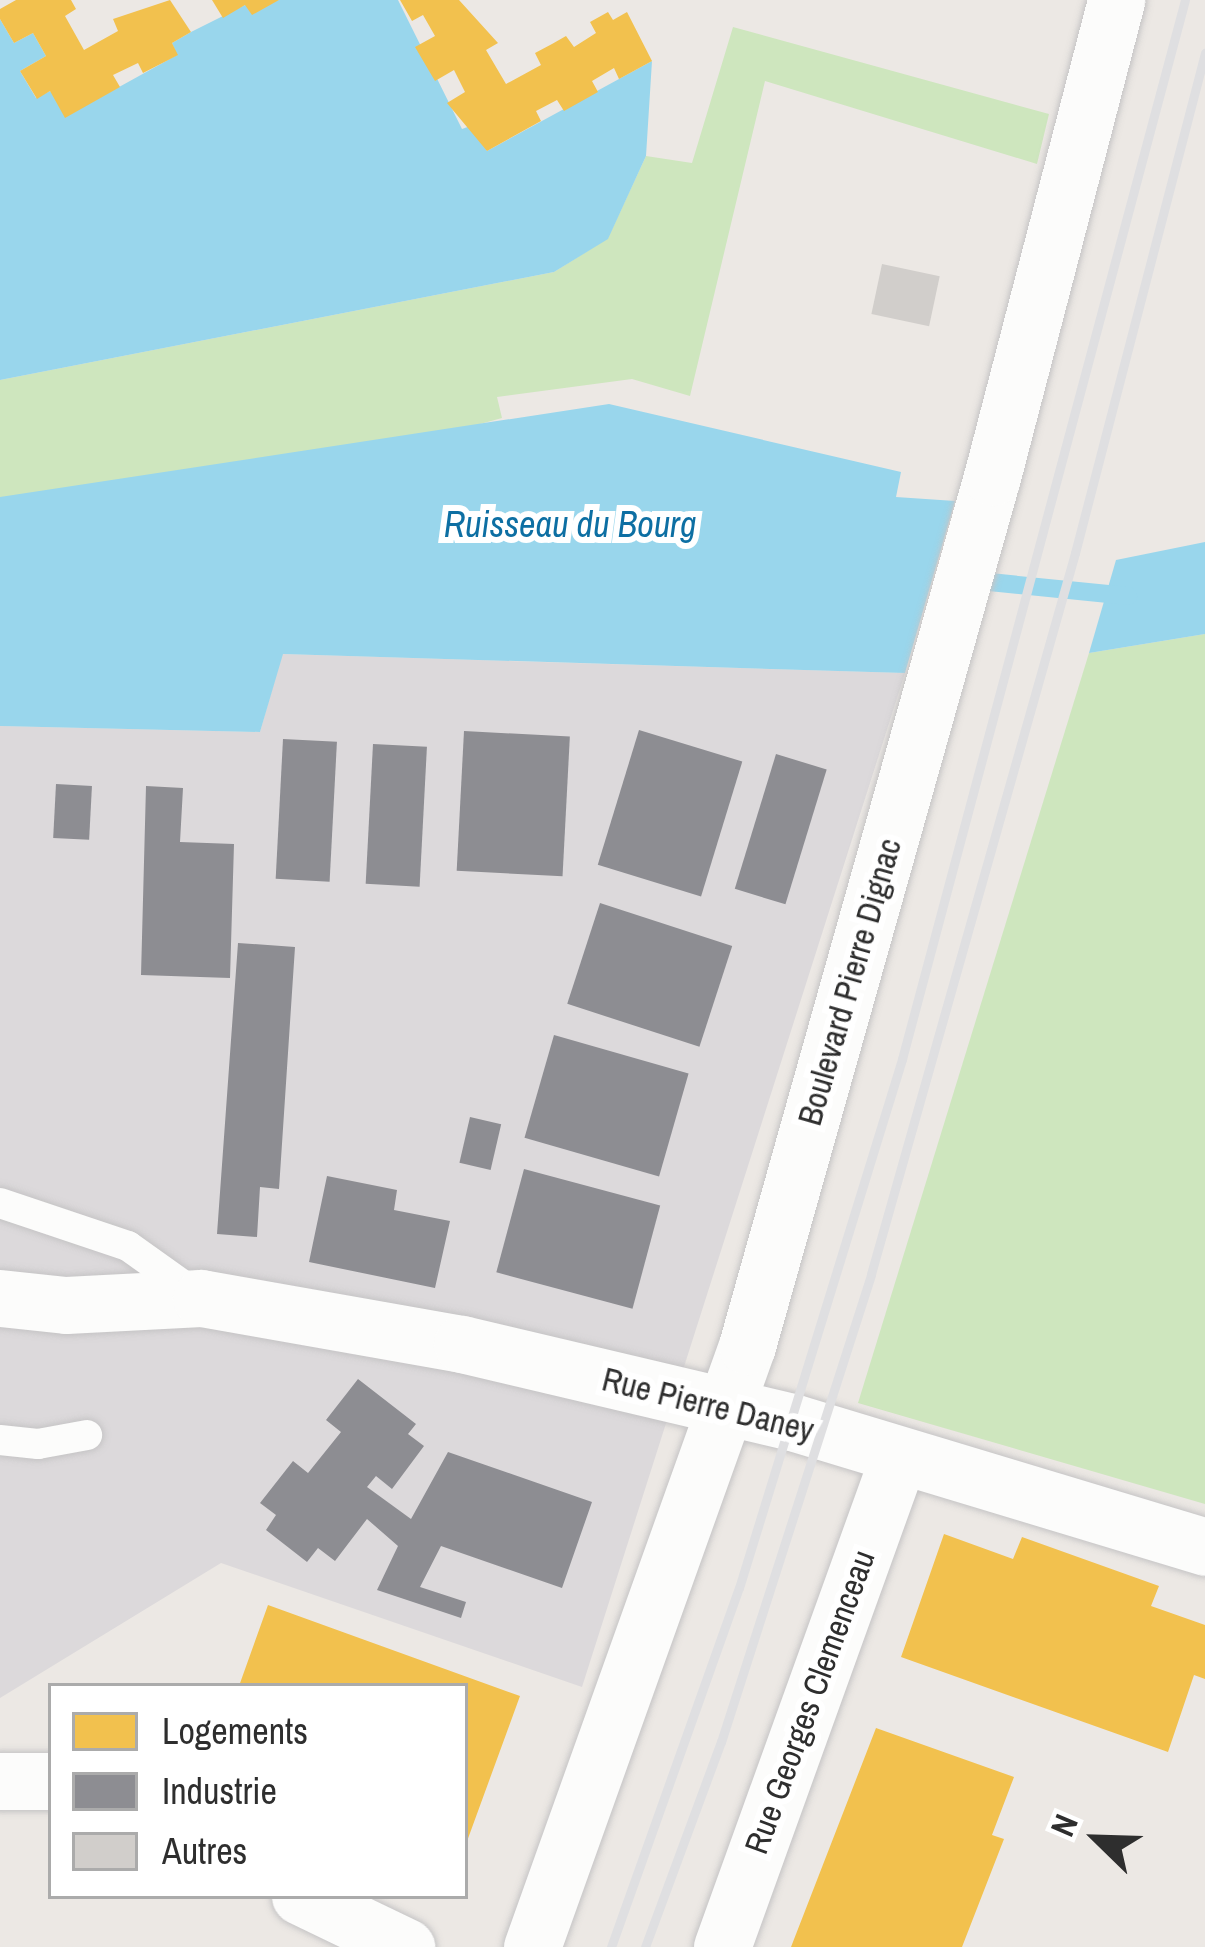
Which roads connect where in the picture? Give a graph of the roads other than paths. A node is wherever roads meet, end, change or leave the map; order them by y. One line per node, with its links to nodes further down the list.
1 (1116, 0): 5 (street, Boulevard Pierre Dignac)
2 (0, 1203): 4 (lane, Rue Pierre Daney)
3 (0, 1298): 4 (street, Rue Pierre Daney)
4 (201, 1298): 5 (street, Rue Pierre Daney)
5 (727, 1408): 8 (street, Rue Pierre Daney); 14 (street, Boulevard Pierre Dignac)
6 (88, 1435): 7 (lane)
7 (0, 1440)
8 (899, 1456): 9 (street, Rue Pierre Daney); 15 (street, Rue Georges Clemenceau)
9 (1205, 1547)
10 (0, 1781): 11 (street)
11 (48, 1781)
12 (306, 1899): 13 (street)
13 (406, 1947)
14 (532, 1947)
15 (722, 1947)

